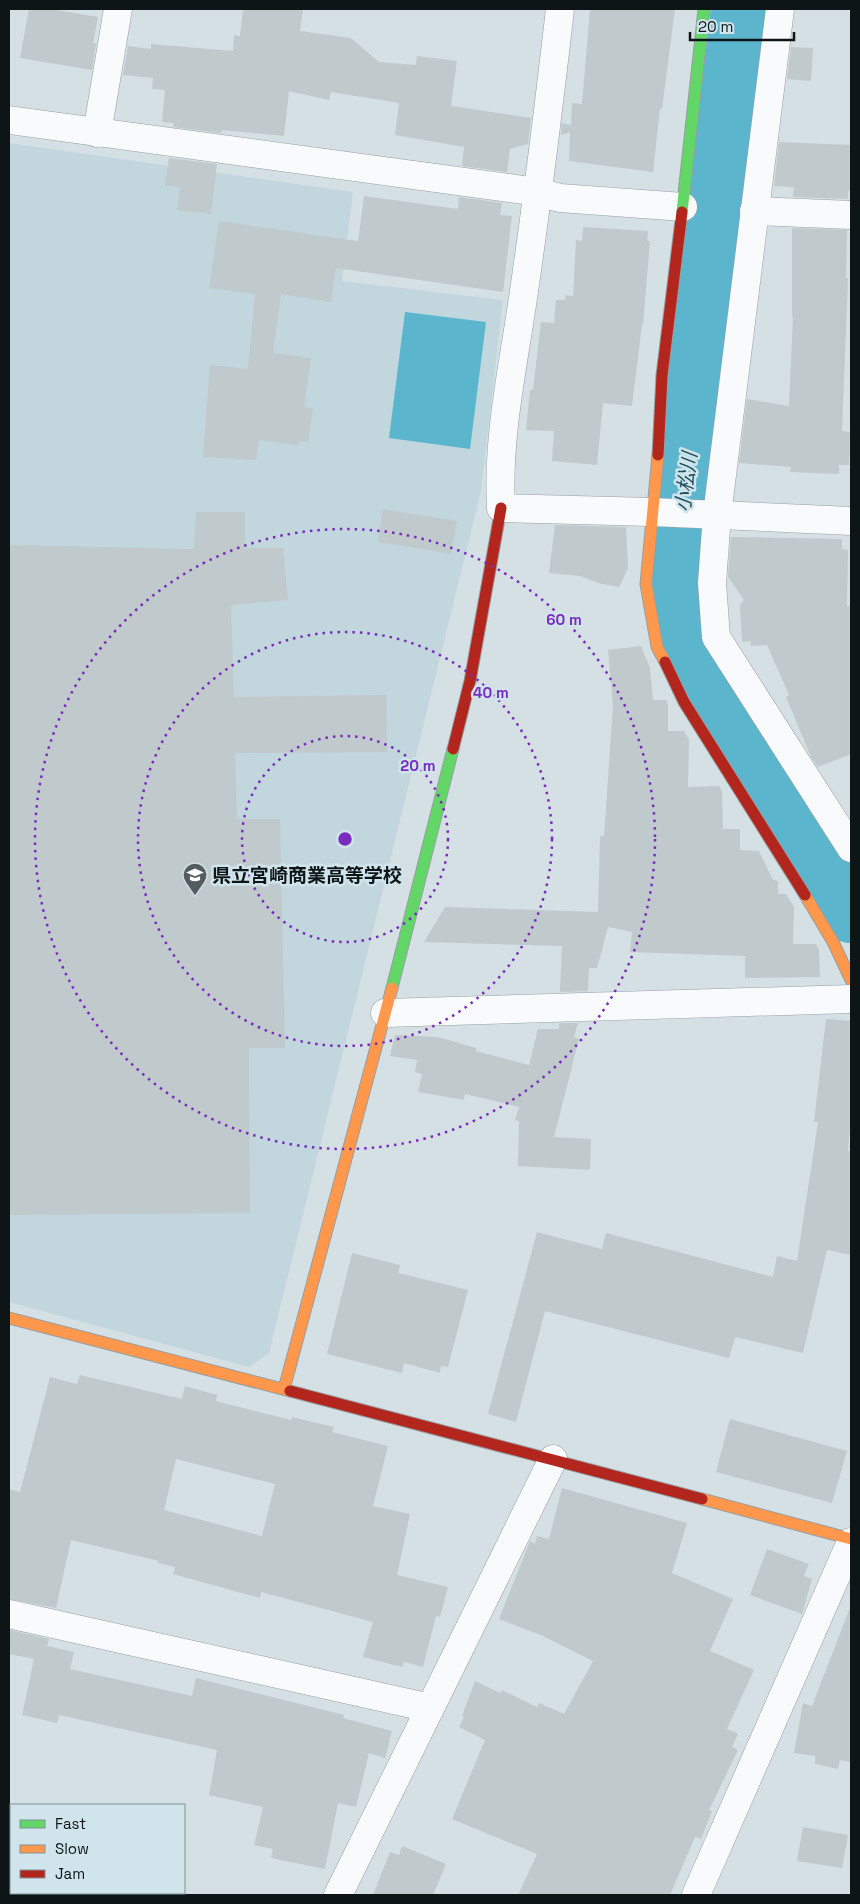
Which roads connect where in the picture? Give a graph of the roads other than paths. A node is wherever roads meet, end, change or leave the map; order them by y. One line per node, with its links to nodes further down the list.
1 (118, 9): 6 (street)
2 (560, 9): 7 (street)
3 (704, 9): 8 (street)
4 (780, 9): 9 (street)
5 (9, 120): 6 (street)
6 (97, 133): 7 (street)
7 (538, 192): 8 (street); 11 (street)
8 (683, 207): 12 (street)
9 (754, 211): 10 (street); 13 (street)
10 (851, 215)
11 (501, 508): 12 (street); 18 (street)
12 (652, 512): 13 (street); 16 (street)
13 (717, 515): 14 (street); 15 (street)
14 (851, 521)
15 (851, 848)
16 (851, 980)
17 (851, 999): 18 (street)
18 (385, 1013): 20 (street)
19 (9, 1318): 20 (street)
20 (284, 1389): 21 (street)
21 (552, 1459): 22 (street); 24 (street)
22 (851, 1540): 26 (street)
23 (9, 1614): 24 (street)
24 (430, 1708): 25 (street)
25 (338, 1895)
26 (696, 1895)

